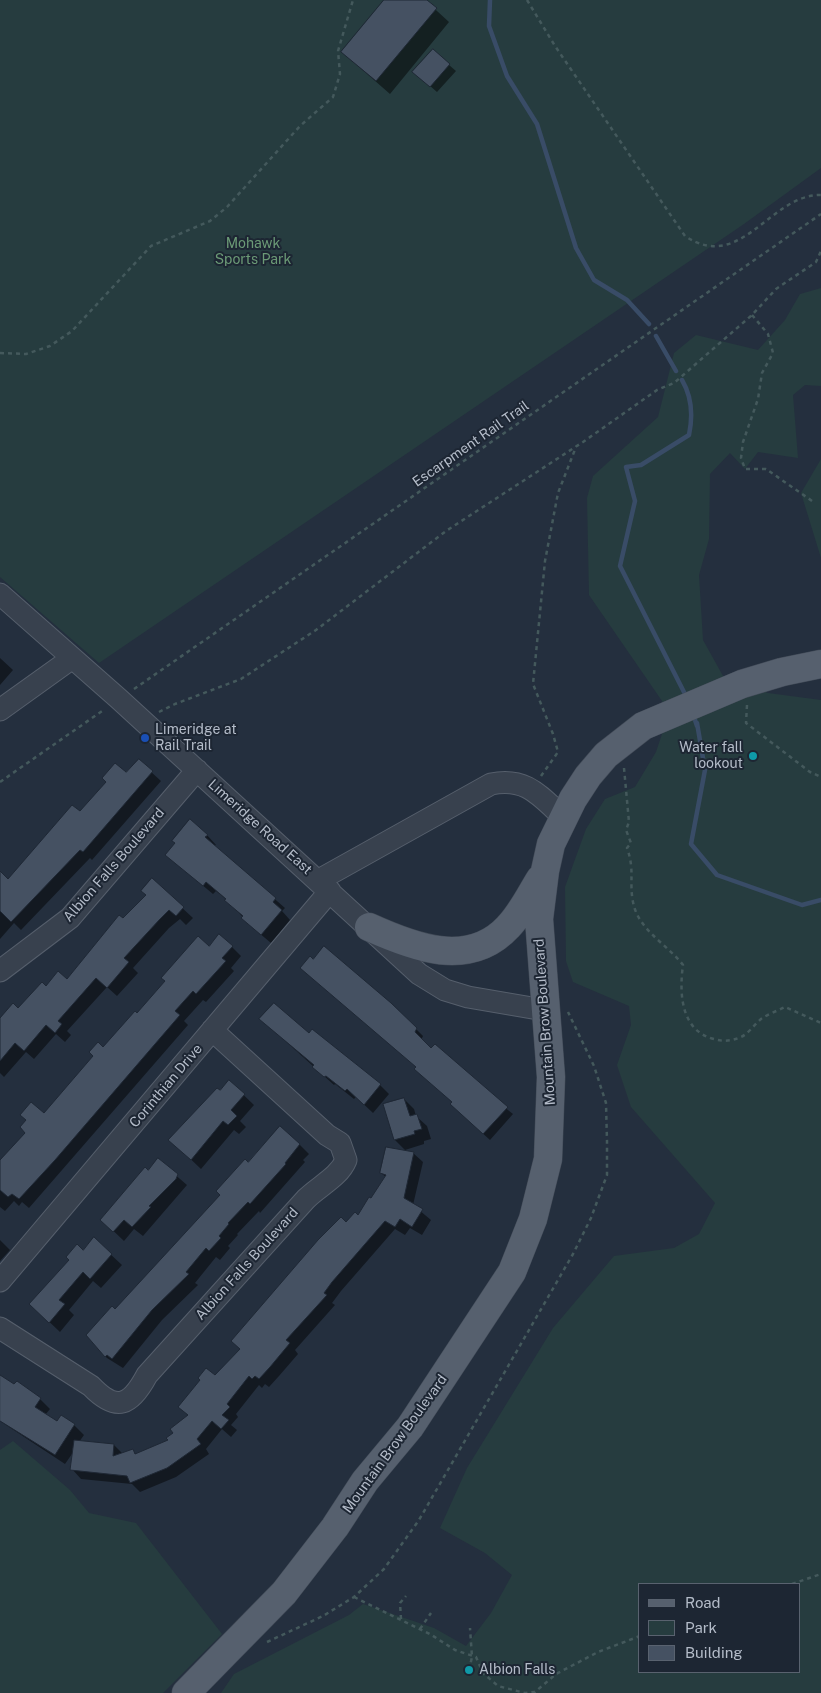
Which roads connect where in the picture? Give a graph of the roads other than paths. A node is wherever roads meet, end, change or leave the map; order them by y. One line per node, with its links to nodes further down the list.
1 (0, 594): 2 (street, Limeridge Road East)
2 (71, 659): 4 (street); 5 (street, Limeridge Road East)
3 (821, 664): 6 (main road, Mountain Brow Boulevard)
4 (0, 710)
5 (197, 770): 8 (street, Limeridge Road East); 10 (street, Albion Falls Boulevard)
6 (563, 817): 7 (main road, Mountain Brow Boulevard); 8 (street)
7 (545, 871): 9 (main road); 11 (main road, Mountain Brow Boulevard)
8 (325, 885): 9 (street, Limeridge Road East); 12 (street, Corinthian Drive)
9 (369, 927): 11 (street, Limeridge Road East)
10 (0, 971)
11 (544, 1010): 15 (main road, Mountain Brow Boulevard)
12 (212, 1030): 13 (street, Corinthian Drive); 14 (street, Albion Falls Boulevard)
13 (0, 1281)
14 (0, 1328)
15 (186, 1693)

